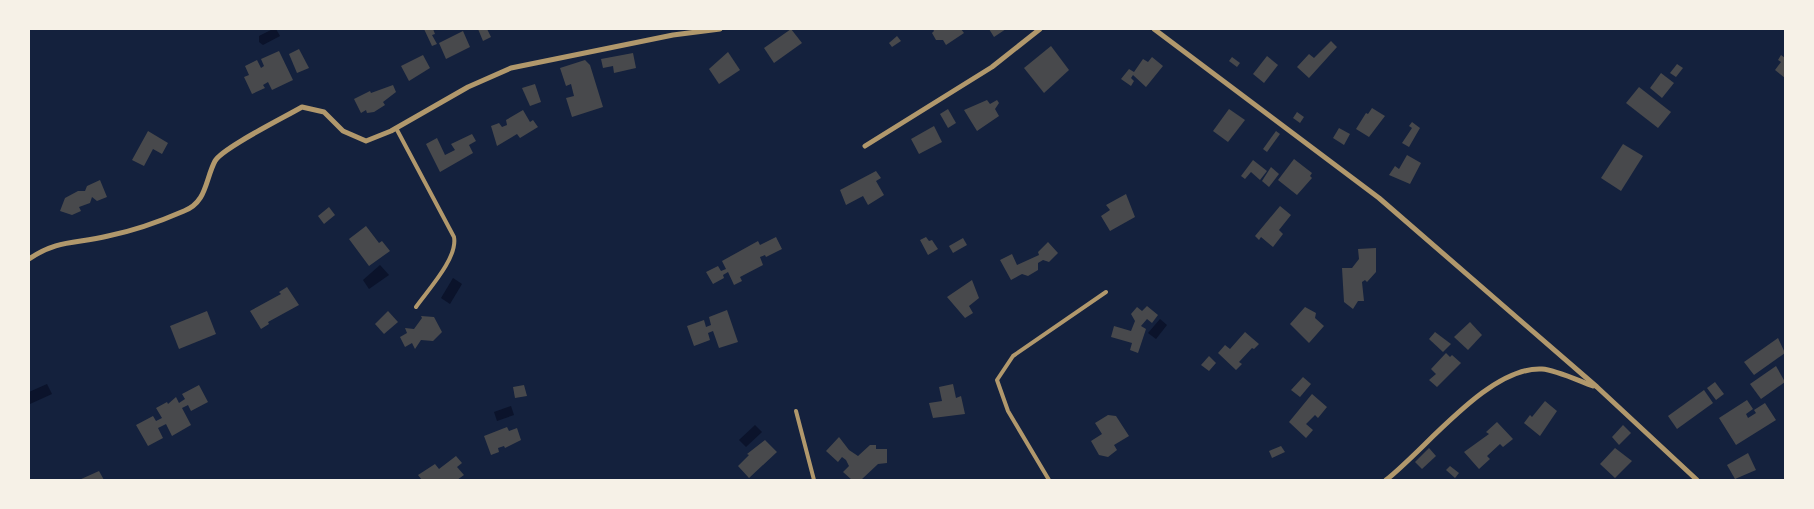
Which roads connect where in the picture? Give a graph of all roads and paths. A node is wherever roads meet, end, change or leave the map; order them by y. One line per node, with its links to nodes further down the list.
1 (720, 29): 4 (street)
2 (1040, 29): 5 (street)
3 (1154, 29): 9 (street)
4 (396, 128): 6 (street); 8 (lane)
5 (865, 146)
6 (29, 259)
7 (1106, 292): 12 (lane)
8 (416, 308)
9 (1597, 387): 13 (street); 14 (street)
10 (796, 412): 11 (lane)
11 (814, 480)
12 (1049, 480)
13 (1386, 480)
14 (1697, 480)

